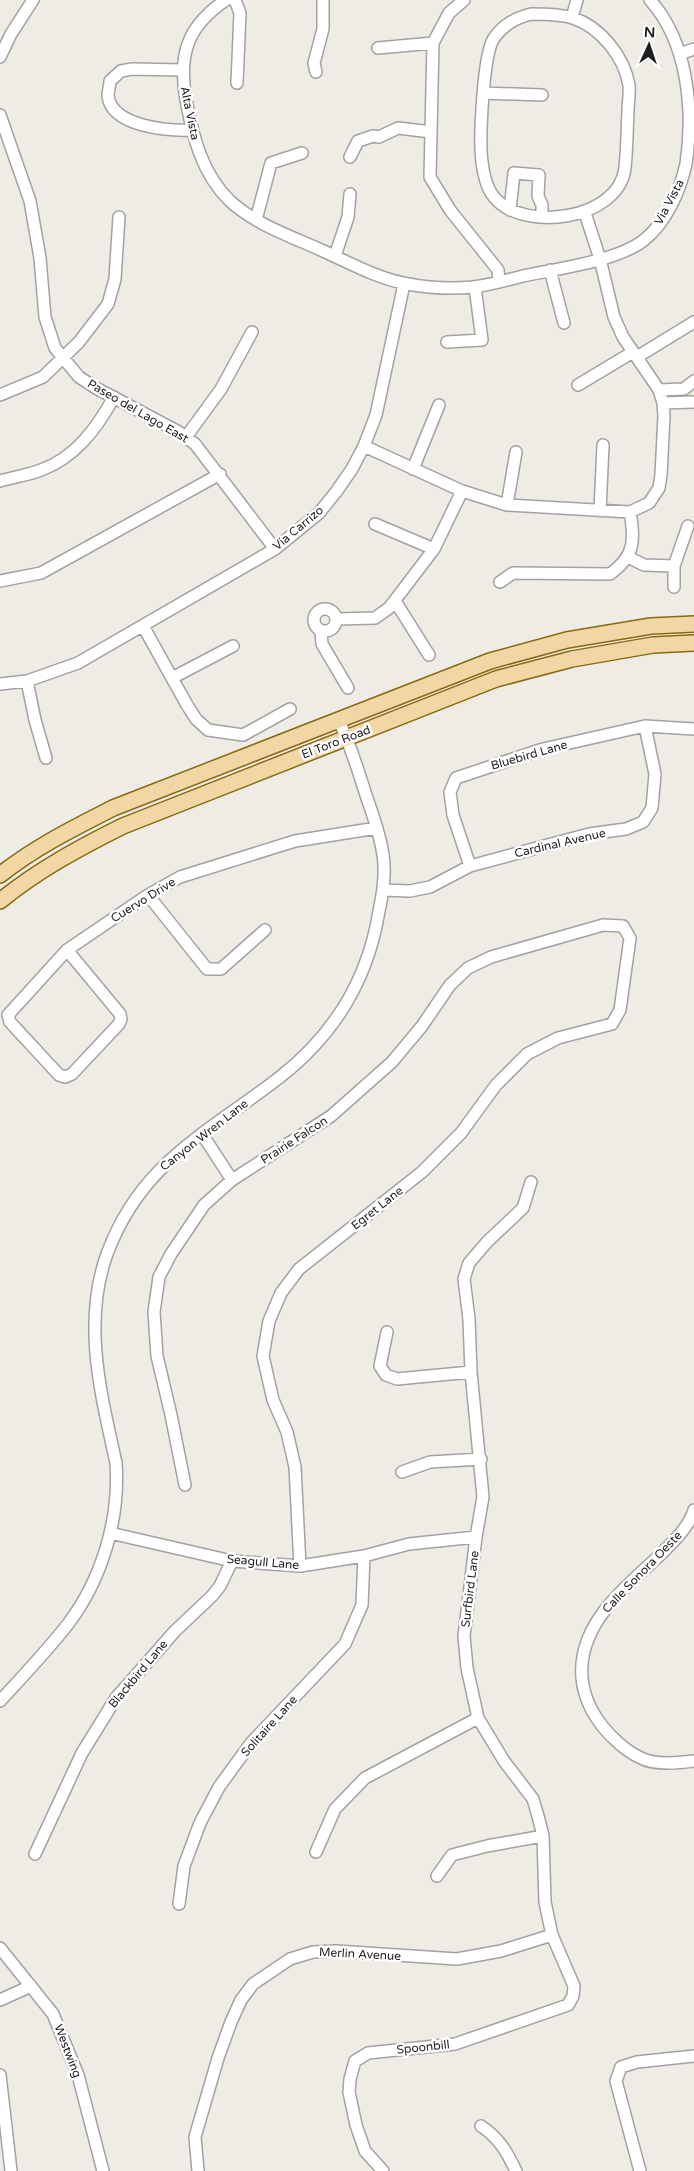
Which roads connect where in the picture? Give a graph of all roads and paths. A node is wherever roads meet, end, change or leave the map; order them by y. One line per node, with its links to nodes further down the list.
1 (33, 0): 13 (street)
2 (226, 0): 14 (street, Alta Vista)
3 (235, 0): 16 (street)
4 (323, 0): 15 (street)
5 (464, 0): 9 (street)
6 (577, 0): 8 (street)
7 (650, 0): 12 (street, Via Vista)
8 (572, 17): 17 (street); 28 (street)
9 (433, 43): 10 (street); 21 (street)
10 (378, 48)
11 (694, 50): 12 (street)
12 (680, 54): 24 (street, Via Vista)
13 (0, 57)
14 (182, 70): 20 (street, Alta Vista); 20 (street)
15 (316, 72)
16 (237, 82)
17 (483, 93): 18 (street); 27 (street)
18 (542, 95)
19 (0, 115): 43 (street, Paseo del Lago East)
20 (192, 130): 31 (street, Alta Vista)
21 (431, 132): 23 (street); 35 (street)
22 (302, 153): 31 (street)
23 (350, 157)
24 (690, 163): 25 (street, Via Vista)
25 (689, 178): 33 (street, Via Vista)
26 (350, 194): 32 (street)
27 (510, 210): 30 (street); 30 (street)
28 (585, 213): 30 (street); 33 (street)
29 (119, 217): 43 (street)
30 (542, 217)
31 (256, 220): 32 (street, Alta Vista)
32 (335, 256): 36 (street, Alta Vista)
33 (600, 259): 34 (street, Alta Vista); 42 (street)
34 (550, 270): 35 (street, Alta Vista); 39 (street)
35 (500, 281): 37 (street, Alta Vista)
36 (404, 284): 37 (street, Alta Vista); 54 (street, Via Carrizo)
37 (475, 287): 41 (street)
38 (694, 322): 42 (street)
39 (564, 323)
40 (252, 332): 52 (street)
41 (447, 342)
42 (635, 355): 45 (street); 46 (street)
43 (63, 359): 47 (street); 48 (street, Paseo del Lago East)
44 (692, 383): 46 (street); 49 (street)
45 (578, 385)
46 (659, 390): 50 (street)
47 (0, 395)
48 (114, 397): 52 (street, Paseo del Lago East); 58 (street)
49 (693, 402): 50 (street)
50 (663, 403): 62 (street)
51 (440, 405): 56 (street)
52 (186, 437): 57 (street, Paseo del Lago East)
53 (603, 445): 61 (street)
54 (364, 446): 56 (street); 65 (street, Via Carrizo)
55 (516, 452): 60 (street)
56 (413, 469): 59 (street)
57 (220, 474): 65 (street, Paseo del Lago East); 69 (street)
58 (0, 481)
59 (462, 490): 60 (street); 66 (street)
60 (507, 505): 61 (street)
61 (600, 511): 62 (street)
62 (630, 512): 67 (street)
63 (375, 524): 66 (street)
64 (688, 526): 68 (street)
65 (275, 549): 75 (street, Via Carrizo)
66 (434, 549): 72 (street)
67 (628, 557): 68 (street); 70 (street)
68 (674, 566): 71 (street)
69 (0, 581)
70 (500, 582)
71 (674, 587)
72 (395, 601): 73 (street); 79 (street)
73 (337, 620): 76 (street); 76 (street)
74 (694, 624): 85 (main road, El Toro Road)
75 (143, 626): 80 (street); 81 (street, Via Carrizo)
76 (321, 631): 83 (street)
77 (694, 643): 88 (main road, El Toro Road)
78 (233, 646): 80 (street)
79 (429, 655)
80 (172, 678): 84 (street)
81 (27, 681): 82 (street, Via Carrizo); 89 (street)
82 (0, 684)
83 (348, 688)
84 (290, 709)
85 (338, 719): 88 (street, Canyon Wren Lane); 92 (main road, El Toro Road)
86 (645, 726): 87 (street, Bluebird Lane); 91 (street, Cardinal Avenue); 91 (street, Bluebird Lane)
87 (694, 729)
88 (348, 738): 90 (street, Canyon Wren Lane); 95 (main road, El Toro Road)
89 (46, 758)
90 (377, 828): 93 (street, Canyon Wren Lane); 94 (street, Cuervo Drive)
91 (470, 866): 93 (street, Cardinal Avenue)
92 (0, 875)
93 (383, 890): 99 (street, Canyon Wren Lane)
94 (148, 895): 97 (street); 98 (street, Cuervo Drive)
95 (0, 901)
96 (622, 926): 100 (street, Prairie Falcon); 112 (street, Egret Lane)
97 (265, 930)
98 (67, 950): 98 (street, Cuervo Drive)
99 (202, 1134): 100 (street); 108 (street, Canyon Wren Lane)
100 (232, 1180): 106 (street, Prairie Falcon)
101 (531, 1182): 103 (street, Surfbird Lane)
102 (387, 1332): 103 (street)
103 (470, 1372): 104 (street, Surfbird Lane)
104 (481, 1459): 105 (street); 109 (street, Surfbird Lane)
105 (402, 1472)
106 (185, 1485)
107 (694, 1510): 115 (street, Calle Sonora Oeste)
108 (110, 1533): 111 (street, Seagull Lane); 113 (street, Canyon Wren Lane)
109 (476, 1537): 110 (street, Seagull Lane); 114 (street, Surfbird Lane)
110 (364, 1556): 112 (street, Seagull Lane); 120 (street, Solitaire Lane)
111 (232, 1561): 112 (street, Seagull Lane); 118 (street, Blackbird Lane)
112 (300, 1566)
113 (0, 1701)
114 (478, 1718): 116 (street, Surfbird Lane); 117 (street)
115 (694, 1761)
116 (542, 1836): 119 (street); 121 (street, Surfbird Lane)
117 (316, 1852)
118 (35, 1854)
119 (437, 1876)
120 (179, 1904)
121 (552, 1935): 124 (street, Surfbird Lane); 131 (street, Merlin Avenue)
122 (0, 1948): 123 (street, Westwing)
123 (31, 1986): 125 (street); 130 (street, Westwing)
124 (573, 1996): 132 (street, Spoonbill)
125 (0, 2000)
126 (694, 2056): 134 (street)
127 (0, 2075): 129 (street)
128 (481, 2126): 133 (street)
129 (11, 2171)
130 (103, 2171)
131 (198, 2171)
132 (383, 2171)
133 (516, 2171)
134 (640, 2171)

